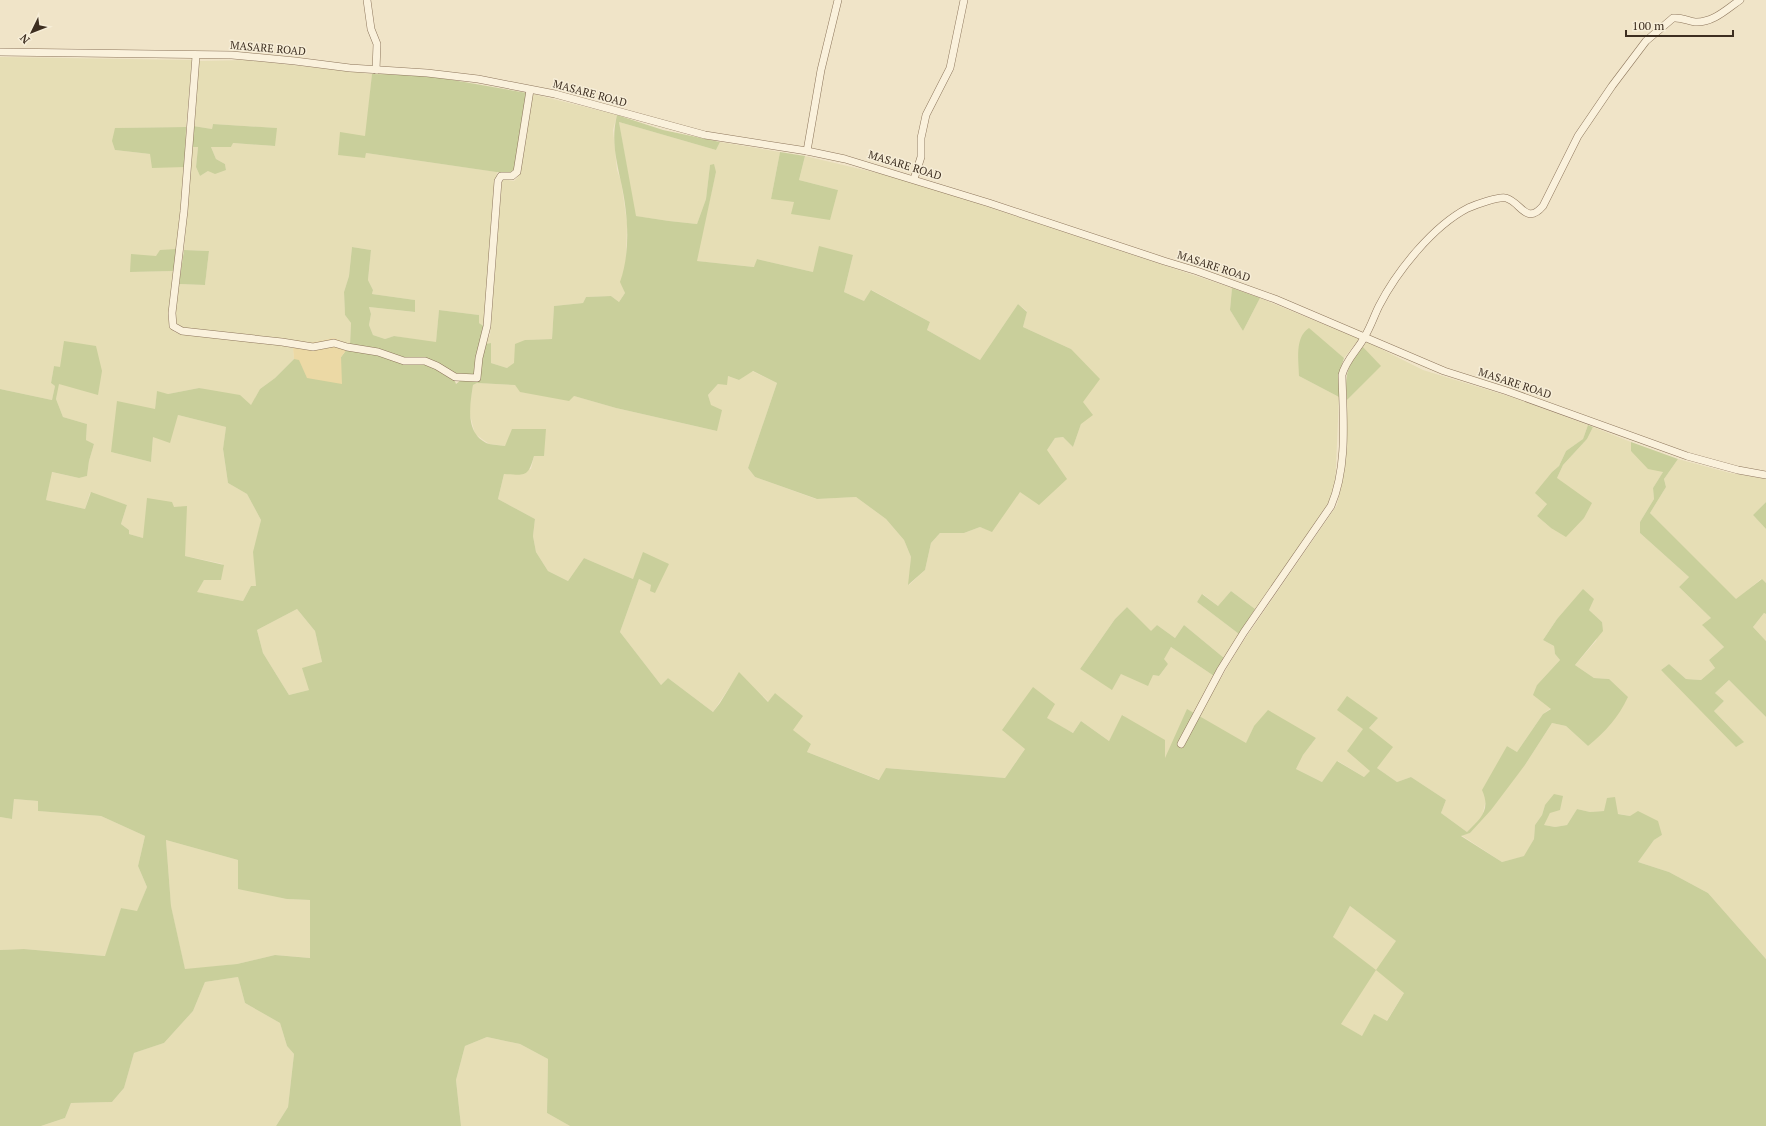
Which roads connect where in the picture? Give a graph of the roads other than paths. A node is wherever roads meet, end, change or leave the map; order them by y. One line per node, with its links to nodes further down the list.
1 (367, 0): 7 (street)
2 (838, 0): 9 (street)
3 (964, 0): 10 (street)
4 (1740, 0): 11 (street)
5 (0, 52): 6 (street, MASARE ROAD)
6 (196, 56): 7 (street, MASARE ROAD); 8 (street)
7 (376, 70): 8 (street, MASARE ROAD)
8 (530, 90): 9 (street, MASARE ROAD)
9 (807, 151): 10 (street, MASARE ROAD)
10 (914, 179): 11 (street, MASARE ROAD)
11 (1365, 336): 12 (street, MASARE ROAD); 13 (street)
12 (1766, 475)
13 (1181, 744)

